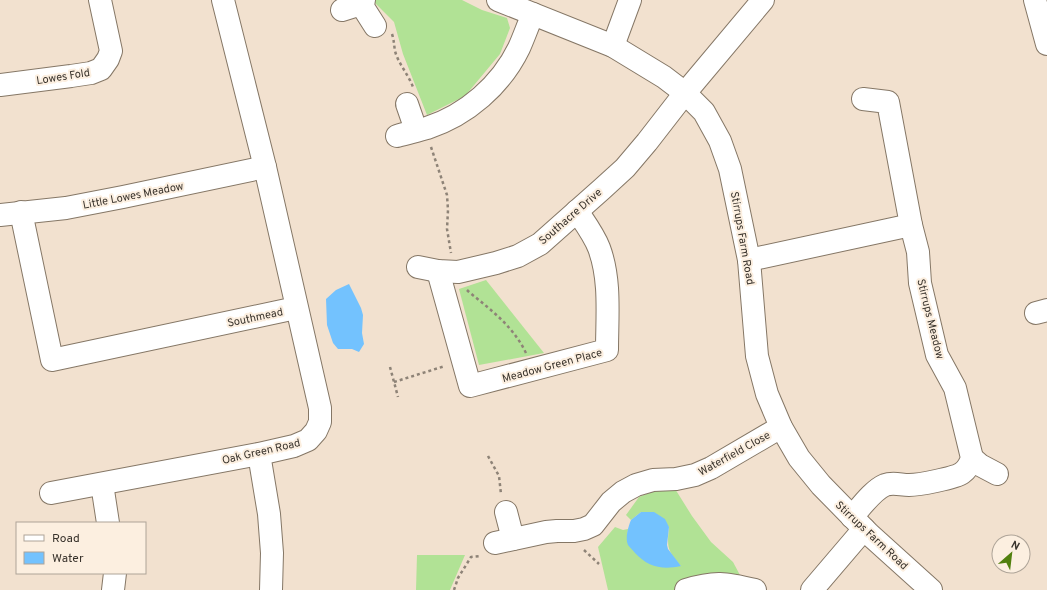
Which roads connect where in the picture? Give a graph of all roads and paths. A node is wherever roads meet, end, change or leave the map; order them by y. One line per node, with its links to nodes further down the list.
1 (100, 0): 12 (street, Lowes Fold)
2 (223, 0): 17 (street, Southmead)
3 (498, 0): 8 (street, Stirrups Farm Road)
4 (630, 0): 11 (street)
5 (764, 0): 13 (street, Southacre Drive)
6 (1036, 0): 10 (street)
7 (356, 4): 9 (street)
8 (533, 14): 11 (street, Stirrups Farm Road); 16 (street)
9 (375, 26): 14 (path)
10 (1047, 41)
11 (613, 46): 13 (street, Stirrups Farm Road)
12 (0, 84)
13 (685, 93): 18 (street, Southacre Drive); 21 (street, Stirrups Farm Road)
14 (411, 97): 16 (street)
15 (863, 99): 20 (street, Stirrups Meadow)
16 (413, 131): 22 (path)
17 (265, 167): 19 (street, Little Lowes Meadow); 23 (street, Southmead)
18 (577, 211): 22 (street, Southacre Drive); 26 (street, Meadow Green Place)
19 (11, 214): 23 (street, Southmead)
20 (911, 225): 21 (street); 32 (street, Stirrups Meadow)
21 (749, 260): 29 (street, Stirrups Farm Road)
22 (438, 270): 24 (street, Meadow Green Place); 26 (path)
23 (296, 308): 30 (street, Oak Green Road)
24 (463, 360): 26 (street, Meadow Green Place); 27 (path)
25 (390, 367): 27 (path)
26 (534, 369)
27 (394, 382): 28 (path)
28 (398, 397)
29 (782, 427): 36 (street, Waterfield Close); 38 (street, Stirrups Farm Road)
30 (259, 454): 34 (street, Oak Green Road); 41 (street)
31 (488, 456): 36 (path)
32 (972, 458): 33 (street); 38 (street)
33 (997, 474)
34 (102, 484): 35 (street, Oak Green Road); 37 (street)
35 (51, 493)
36 (506, 512)
37 (108, 522)
38 (858, 523): 44 (street); 45 (street, Stirrups Farm Road)
39 (115, 574): 40 (street)
40 (113, 590)
41 (271, 590)
42 (686, 590): 43 (street)
43 (755, 590)
44 (812, 590)
45 (931, 590)

